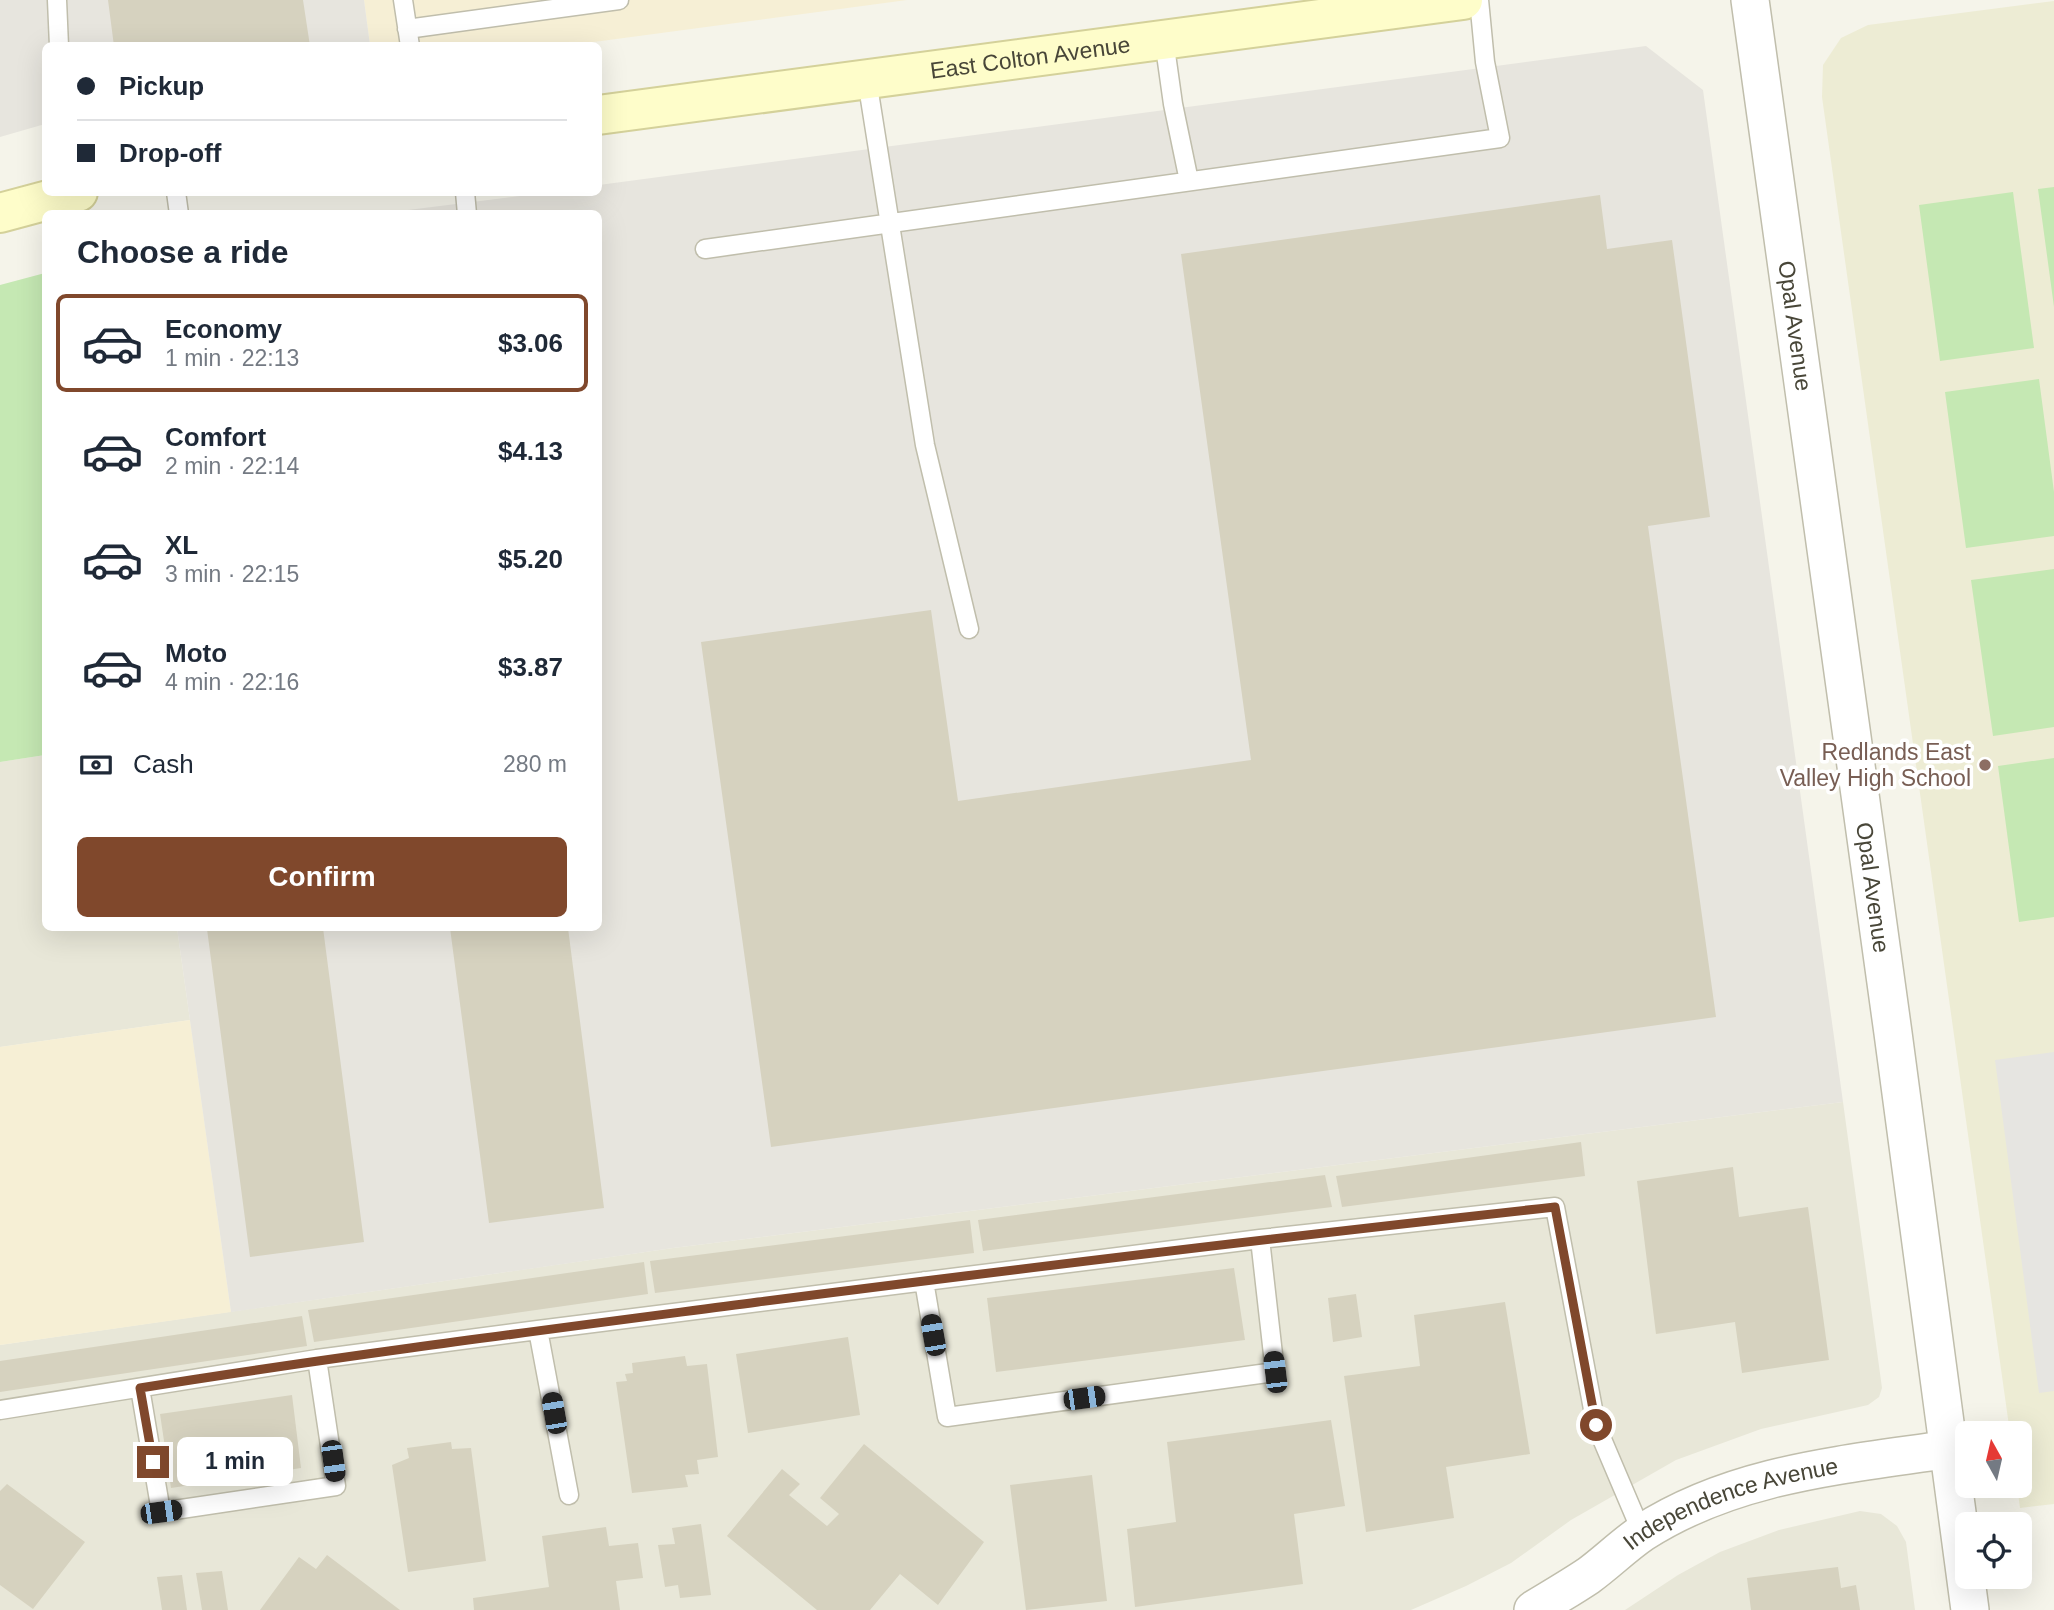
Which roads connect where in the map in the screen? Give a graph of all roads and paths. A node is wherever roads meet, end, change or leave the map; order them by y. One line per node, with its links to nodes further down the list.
1 (57, 0): 9 (lane)
2 (403, 0): 7 (lane)
3 (619, 0): 7 (lane)
4 (1463, 0): 8 (street, East Colton Avenue)
5 (1479, 0): 12 (lane)
6 (1750, 0): 24 (street, Opal Avenue)
7 (409, 37)
8 (1164, 40): 10 (street, East Colton Avenue); 12 (lane)
9 (59, 42)
10 (867, 80): 11 (street, East Colton Avenue); 15 (lane)
11 (602, 114)
12 (1189, 181): 15 (lane)
13 (64, 196): 14 (street)
14 (0, 212)
15 (890, 223): 16 (lane); 17 (lane)
16 (705, 248)
17 (969, 629)
18 (1260, 1239): 19 (lane); 19 (lane); 26 (lane)
19 (924, 1281): 20 (lane)
20 (538, 1330): 21 (lane); 25 (lane)
21 (317, 1359): 22 (lane); 22 (lane)
22 (140, 1388): 23 (lane)
23 (0, 1410)
24 (1950, 1449): 26 (street, Independence Avenue); 28 (street, Opal Avenue)
25 (569, 1496)
26 (1642, 1533): 27 (street, Independence Avenue)
27 (1533, 1610)
28 (1970, 1610)

